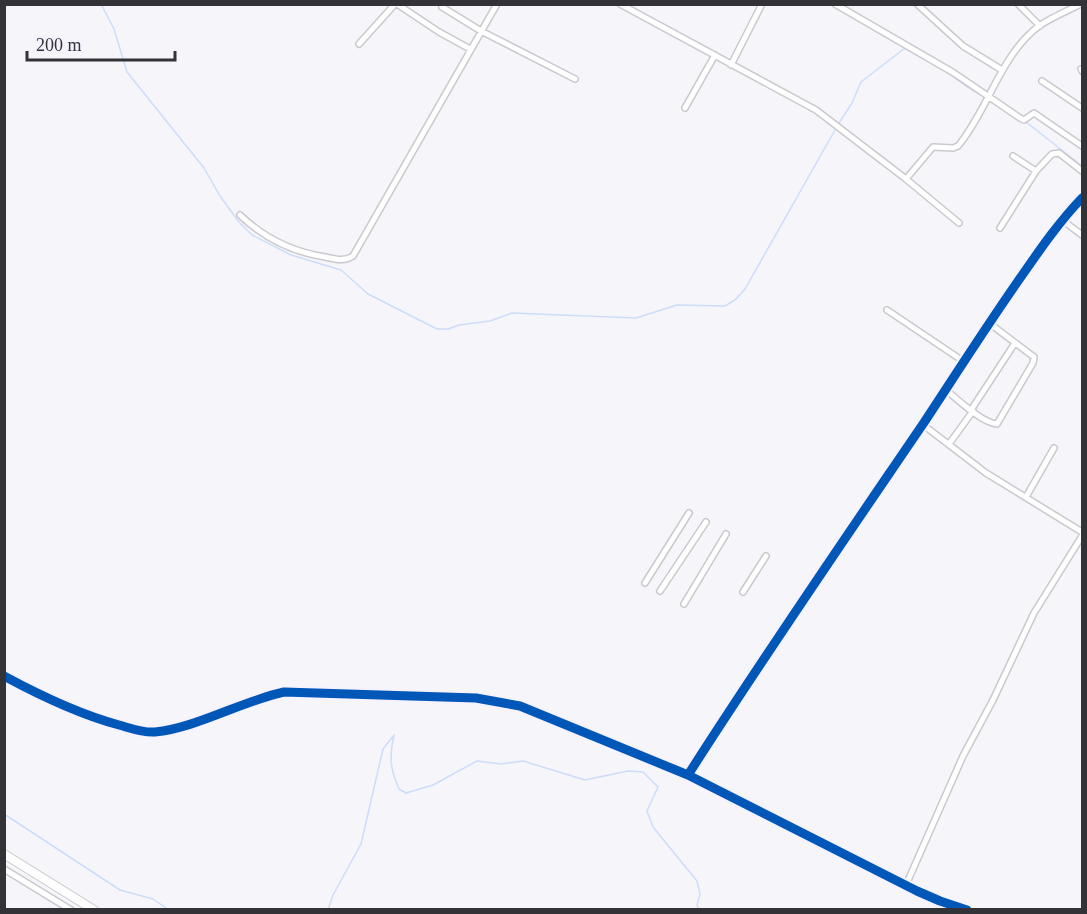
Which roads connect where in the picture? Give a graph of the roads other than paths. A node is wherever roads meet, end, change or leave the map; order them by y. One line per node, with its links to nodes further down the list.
1 (497, 4): 11 (street)
2 (620, 4): 14 (street)
3 (762, 4): 15 (street)
4 (835, 4): 19 (street)
5 (917, 4): 16 (street)
6 (1018, 4): 10 (street)
7 (1081, 4): 10 (street)
8 (393, 5): 12 (street); 13 (street)
9 (442, 7): 11 (street)
10 (1040, 26): 16 (street)
11 (481, 31): 13 (street); 17 (street)
12 (359, 44)
13 (470, 49): 28 (street)
14 (715, 55): 15 (street); 21 (street)
15 (731, 64): 26 (street)
16 (1002, 70): 19 (street)
17 (575, 79)
18 (1042, 81): 20 (street)
19 (988, 98): 22 (street); 26 (street)
20 (1082, 106)
21 (685, 108)
22 (1083, 146)
23 (1013, 156): 24 (street)
24 (1036, 171): 25 (street); 31 (street)
25 (1083, 171)
26 (906, 178): 30 (street)
27 (1083, 198): 29 (street)
28 (240, 215)
29 (1062, 220): 32 (street); 34 (street)
30 (959, 223)
31 (1000, 228)
32 (1083, 235)
33 (887, 310): 36 (street)
34 (989, 323): 35 (street); 36 (street)
35 (1015, 343): 38 (street); 38 (street)
36 (963, 361): 37 (street)
37 (945, 389): 38 (street); 39 (street)
38 (972, 411): 40 (street)
39 (922, 424): 40 (street); 53 (street)
40 (949, 444): 42 (street)
41 (1054, 448): 42 (street)
42 (1026, 497): 46 (street)
43 (688, 513): 48 (street)
44 (706, 522): 49 (street)
45 (726, 534): 51 (street)
46 (1083, 534): 56 (street)
47 (766, 556): 50 (street)
48 (645, 583)
49 (660, 591)
50 (743, 592)
51 (684, 604)
52 (4, 676): 53 (street)
53 (688, 775): 56 (street)
54 (4, 855): 58 (street)
55 (4, 869): 57 (street)
56 (906, 885): 59 (street)
57 (71, 909)
58 (94, 909)
59 (967, 909)

